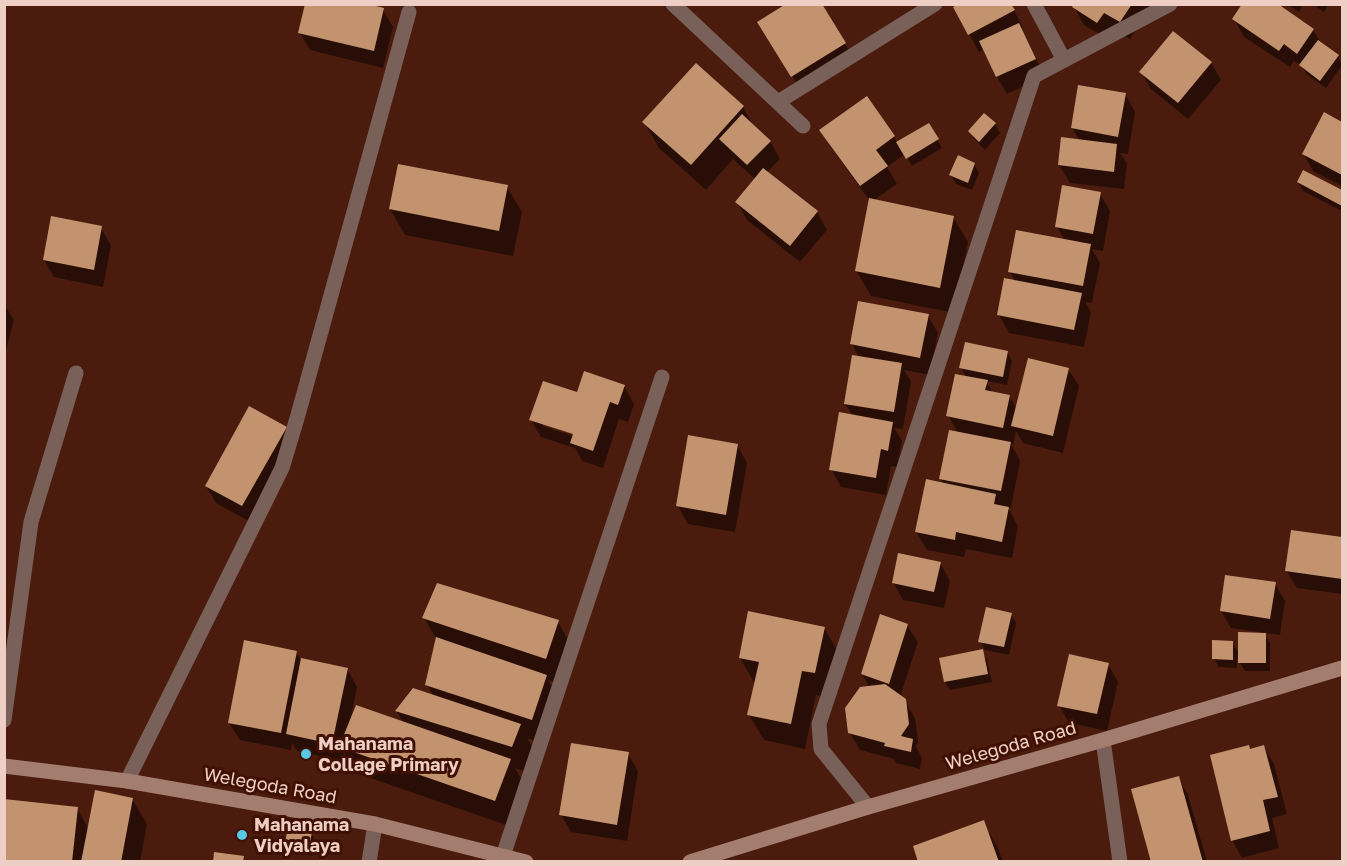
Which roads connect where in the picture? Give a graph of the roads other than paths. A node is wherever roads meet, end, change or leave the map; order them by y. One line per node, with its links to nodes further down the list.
1 (673, 4): 7 (street)
2 (935, 4): 7 (street)
3 (1034, 4): 6 (street)
4 (1170, 4): 6 (street)
5 (409, 12): 15 (street)
6 (1064, 60): 16 (street)
7 (778, 102): 8 (street)
8 (803, 126)
9 (76, 373): 12 (street)
10 (662, 377): 18 (street)
11 (1341, 672): 13 (street, Welegoda Road)
12 (4, 720)
13 (1102, 740): 16 (street, Welegoda Road); 22 (street)
14 (4, 766): 15 (street, Welegoda Road)
15 (127, 781): 17 (street, Welegoda Road)
16 (868, 807): 21 (street, Welegoda Road)
17 (375, 824): 18 (street, Welegoda Road); 19 (street)
18 (503, 856): 20 (street, Welegoda Road)
19 (369, 861)
20 (525, 861)
21 (690, 861)
22 (1120, 861)

